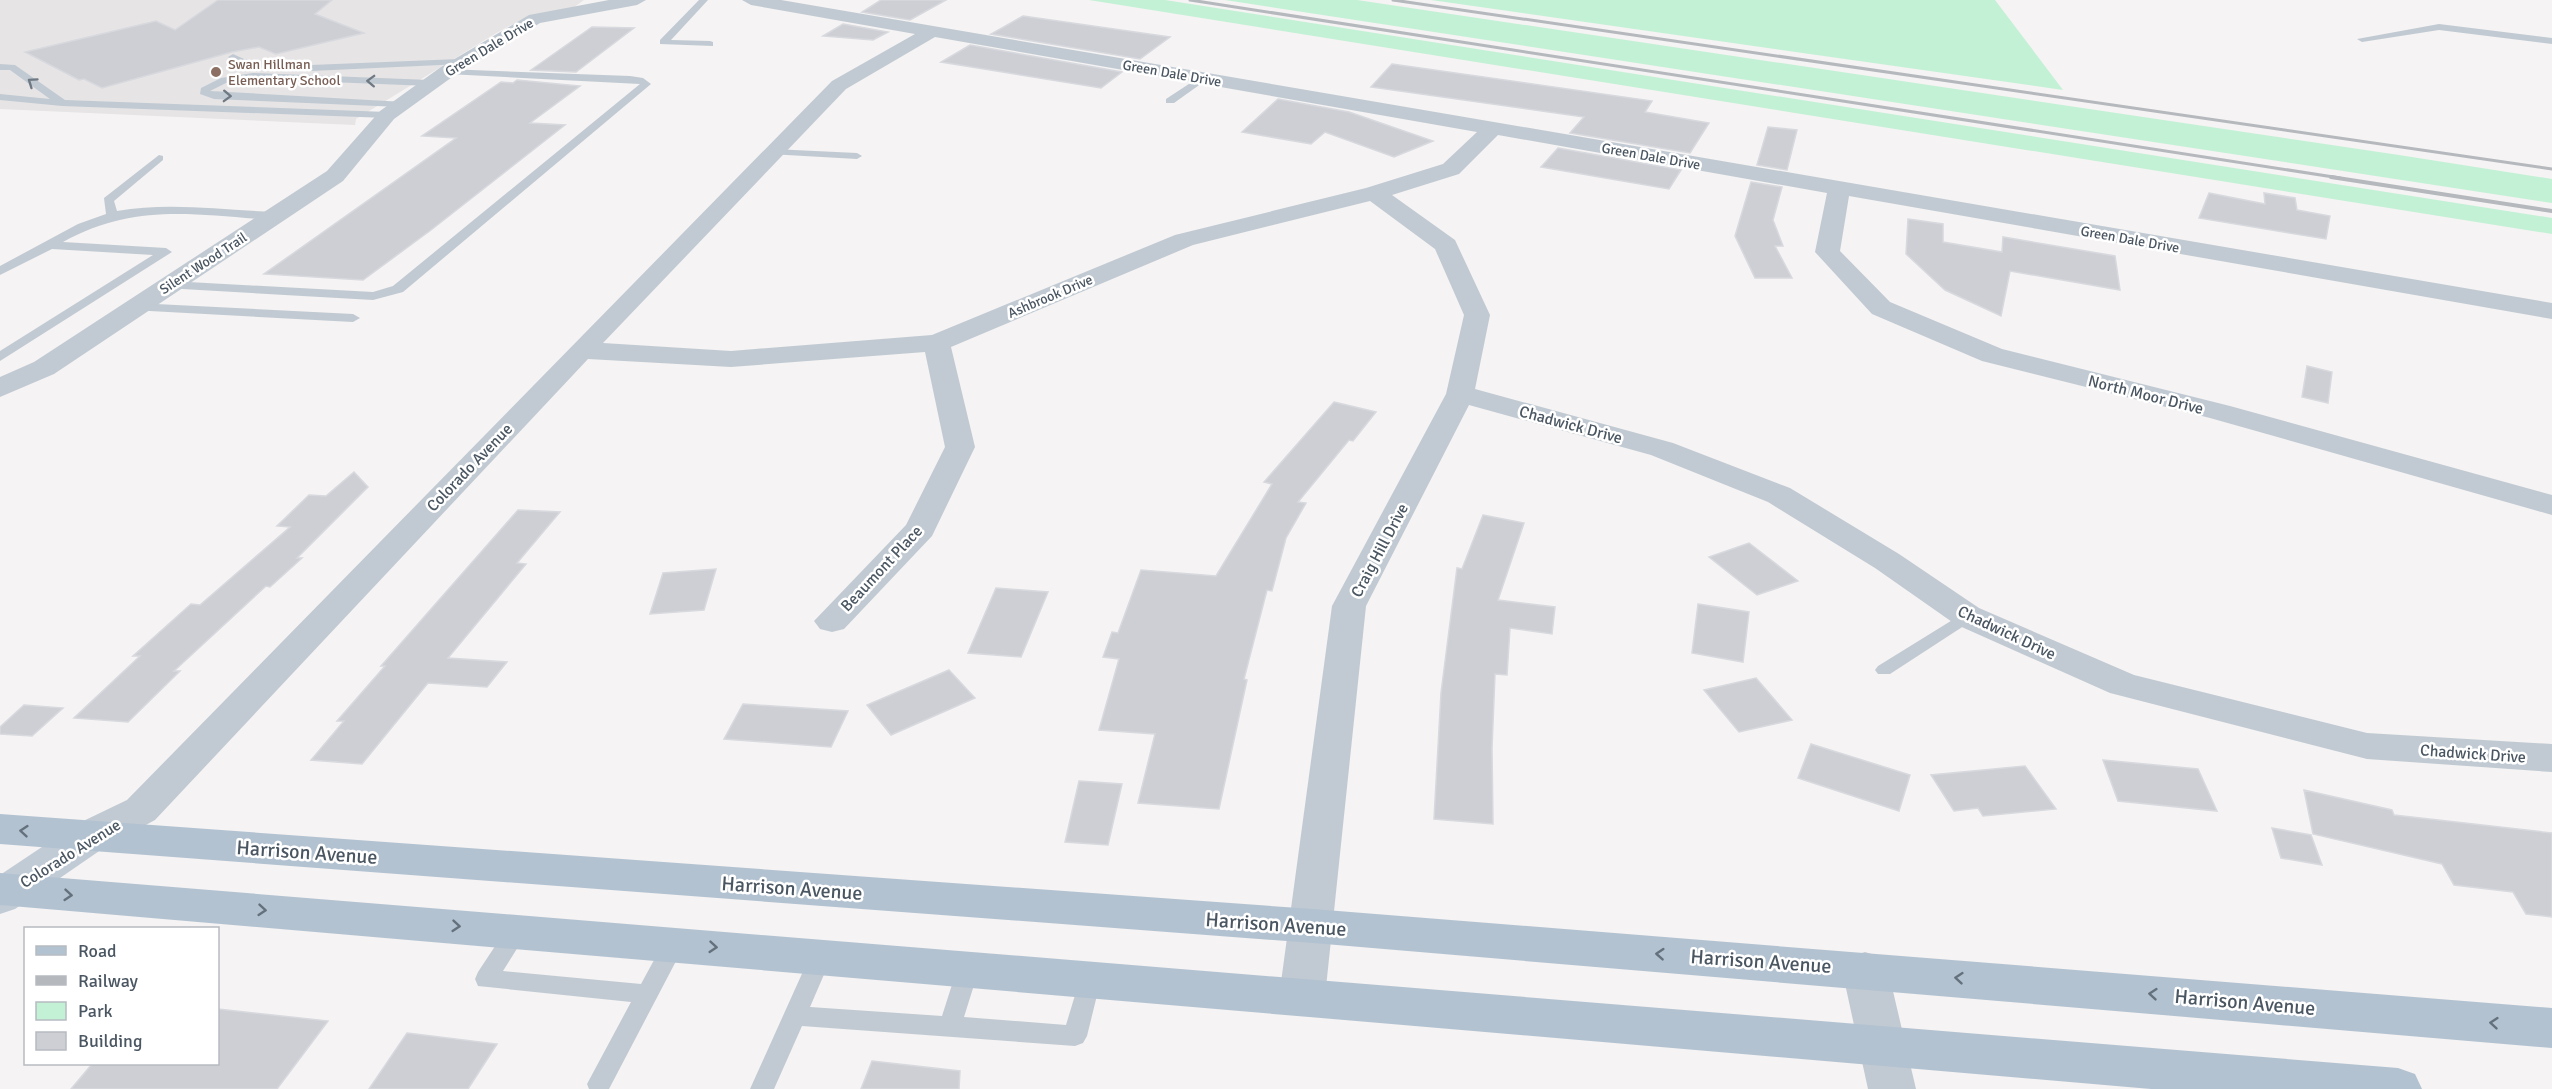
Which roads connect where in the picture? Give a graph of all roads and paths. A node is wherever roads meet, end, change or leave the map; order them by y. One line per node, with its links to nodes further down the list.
1 (637, 0): 9 (street, Green Dale Drive)
2 (704, 0): 7 (lane)
3 (750, 0): 4 (street, Green Dale Drive)
4 (933, 31): 13 (street, Green Dale Drive); 20 (street, Colorado Avenue)
5 (2362, 39): 6 (lane)
6 (2552, 41)
7 (710, 44)
8 (233, 57): 11 (lane)
9 (456, 66): 11 (lane); 14 (street, Green Dale Drive); 29 (lane)
10 (0, 67): 17 (lane, one-way to 10)
11 (323, 68): 12 (lane)
12 (310, 78): 14 (lane, one-way to 12); 18 (lane, one-way to 18)
13 (1204, 78): 16 (lane); 19 (street, Green Dale Drive)
14 (430, 83): 18 (street, Green Dale Drive)
15 (0, 97): 17 (lane)
16 (1170, 101)
17 (62, 103): 18 (lane)
18 (394, 109): 26 (street, Silent Wood Trail)
19 (1492, 129): 23 (street, Green Dale Drive); 24 (street, Ashbrook Drive)
20 (773, 152): 21 (lane); 34 (street, Colorado Avenue)
21 (857, 156)
22 (159, 158): 25 (lane)
23 (1839, 189): 31 (street, Green Dale Drive); 38 (street, North Moor Drive)
24 (1374, 193): 33 (street, Ashbrook Drive); 37 (street, Craig Hill Drive)
25 (113, 216): 26 (lane); 27 (lane)
26 (274, 216): 29 (street, Silent Wood Trail)
27 (49, 245): 28 (lane); 35 (lane)
28 (0, 271)
29 (170, 285): 30 (street, Silent Wood Trail)
30 (136, 308): 32 (lane); 36 (street, Silent Wood Trail)
31 (2552, 311)
32 (353, 318)
33 (937, 343): 34 (street, Ashbrook Drive); 40 (street, Beaumont Place)
34 (581, 350): 44 (street, Colorado Avenue)
35 (0, 357)
36 (0, 388)
37 (1460, 394): 39 (street, Chadwick Drive); 46 (street, Craig Hill Drive)
38 (2550, 503)
39 (1967, 616): 41 (lane); 42 (street, Chadwick Drive)
40 (831, 621)
41 (1884, 670)
42 (2552, 758)
43 (0, 829): 44 (main road, Harrison Avenue, one-way to 43)
44 (90, 836): 45 (street, Colorado Avenue); 46 (main road, Harrison Avenue)
45 (3, 892): 47 (main road, one-way to 47)
46 (1312, 926): 51 (main road, Harrison Avenue, one-way to 46); 54 (street, Craig Hill Drive)
47 (518, 931): 48 (main road); 53 (lane)
48 (674, 944): 49 (main road, one-way to 49); 53 (lane)
49 (822, 956): 50 (main road); 55 (lane)
50 (968, 969): 52 (main road); 56 (lane)
51 (1865, 970): 57 (main road, Harrison Avenue, one-way to 51); 58 (street)
52 (1090, 979): 54 (main road); 56 (lane)
53 (647, 994): 59 (lane)
54 (1302, 997): 58 (main road)
55 (794, 1016): 56 (lane); 60 (lane)
56 (950, 1026)
57 (2552, 1028)
58 (1887, 1067): 61 (main road)
59 (599, 1084)
60 (762, 1089)
61 (2397, 1089)

